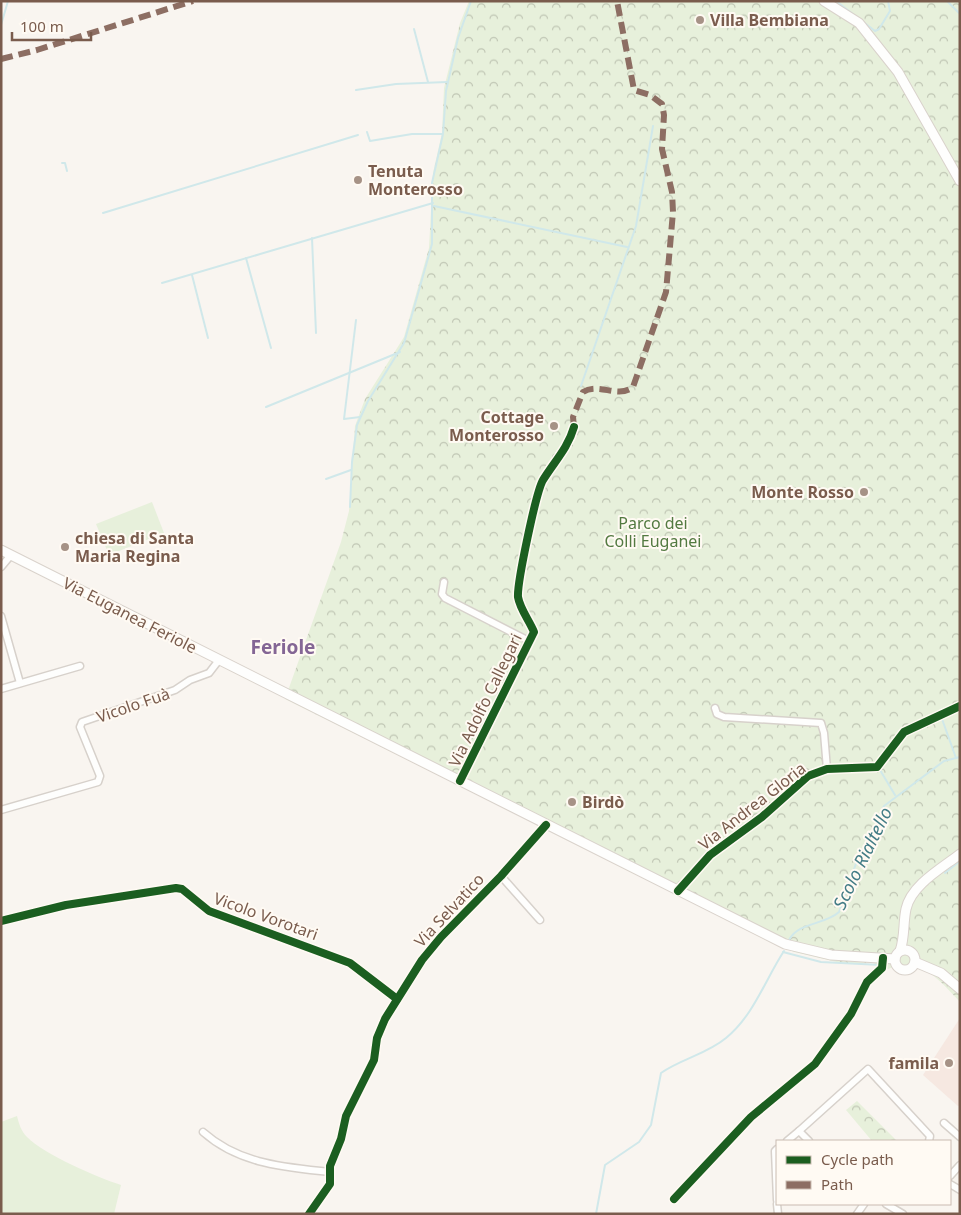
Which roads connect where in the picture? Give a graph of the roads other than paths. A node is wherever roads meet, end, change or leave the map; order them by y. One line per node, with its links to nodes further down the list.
1 (824, 1): 2 (main road)
2 (960, 181)
3 (574, 427): 9 (street, Via Adolfo Callegari)
4 (1, 550): 5 (main road, Via Euganea Feriole)
5 (11, 555): 6 (street); 10 (main road, Via Euganea Feriole)
6 (1, 567)
7 (444, 582): 9 (street, Via Adolfo Callegari)
8 (1, 616): 12 (street)
9 (529, 641): 17 (street, Via Adolfo Callegari)
10 (219, 660): 17 (main road, Via Euganea Feriole); 18 (street, Vicolo Fuà)
11 (80, 666): 12 (street)
12 (20, 683): 13 (street)
13 (1, 689)
14 (960, 706): 16 (street)
15 (715, 708): 16 (street, Via Andrea Gloria)
16 (827, 769): 22 (street, Via Andrea Gloria)
17 (460, 781): 19 (main road, Via Euganea Feriole)
18 (1, 810)
19 (546, 825): 21 (street, Via Selvatico); 22 (main road, Via Euganea Feriole)
20 (960, 854): 25 (main road)
21 (501, 876): 23 (street); 30 (street, Via Selvatico)
22 (678, 891): 26 (main road, Via Euganea Feriole)
23 (540, 920)
24 (1, 921): 30 (street, Vicolo Vorotari)
25 (904, 951): 27 (main road); 28 (main road)
26 (884, 958): 27 (main road, Via Euganea Feriole); 43 (street)
27 (895, 959): 28 (main road)
28 (915, 962): 29 (main road)
29 (960, 989)
30 (397, 1000): 40 (street, Via Selvatico)
31 (944, 1123): 34 (street)
32 (799, 1131): 35 (street); 36 (street); 37 (street)
33 (203, 1132): 40 (street)
34 (960, 1136)
35 (787, 1140)
36 (808, 1140)
37 (929, 1140)
38 (776, 1150): 42 (street)
39 (960, 1166): 41 (street)
40 (329, 1172): 45 (street, Via Selvatico)
41 (951, 1175)
42 (776, 1176)
43 (674, 1199)
44 (888, 1205): 46 (street)
45 (309, 1214)
46 (903, 1214)

